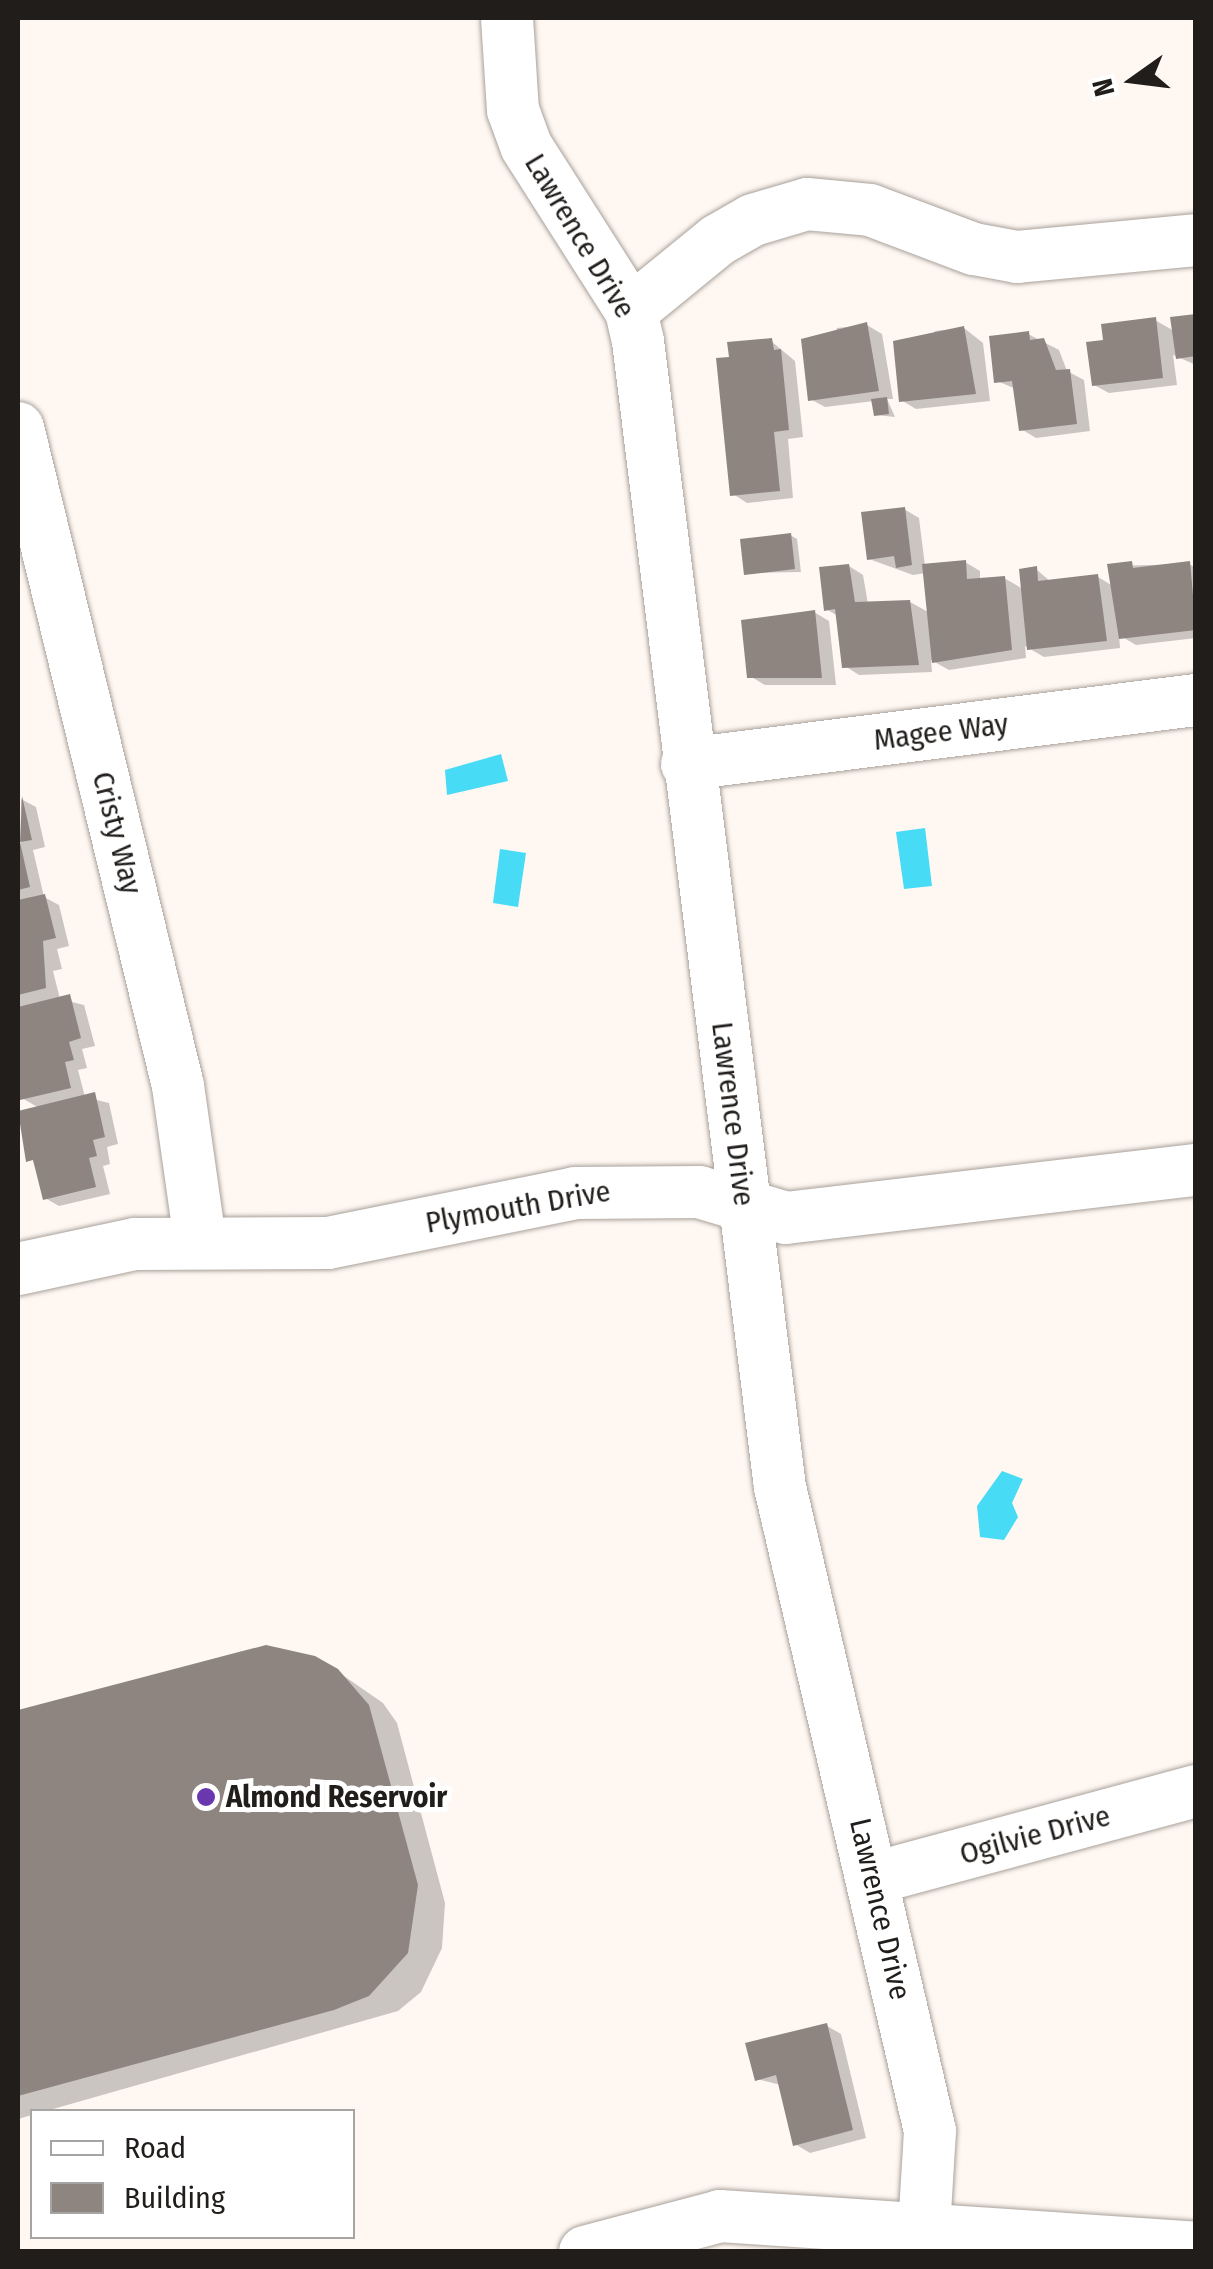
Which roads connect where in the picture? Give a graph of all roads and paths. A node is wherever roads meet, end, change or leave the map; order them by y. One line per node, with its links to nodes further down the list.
1 (507, 18): 3 (street, Lawrence Drive)
2 (1196, 240): 3 (street)
3 (631, 310): 6 (street, Lawrence Drive)
4 (18, 428): 9 (street, Cristy Way)
5 (1196, 700): 6 (street, Magee Way)
6 (687, 764): 8 (street, Lawrence Drive)
7 (1196, 1170): 8 (street, Plymouth Drive)
8 (744, 1204): 9 (street, Plymouth Drive); 12 (street, Lawrence Drive)
9 (200, 1241): 10 (street, Plymouth Drive)
10 (18, 1269)
11 (1196, 1791): 12 (street, Ogilvie Drive)
12 (874, 1878): 13 (street, Lawrence Drive)
13 (924, 2230): 14 (street); 15 (street)
14 (1196, 2248)
15 (585, 2252)

